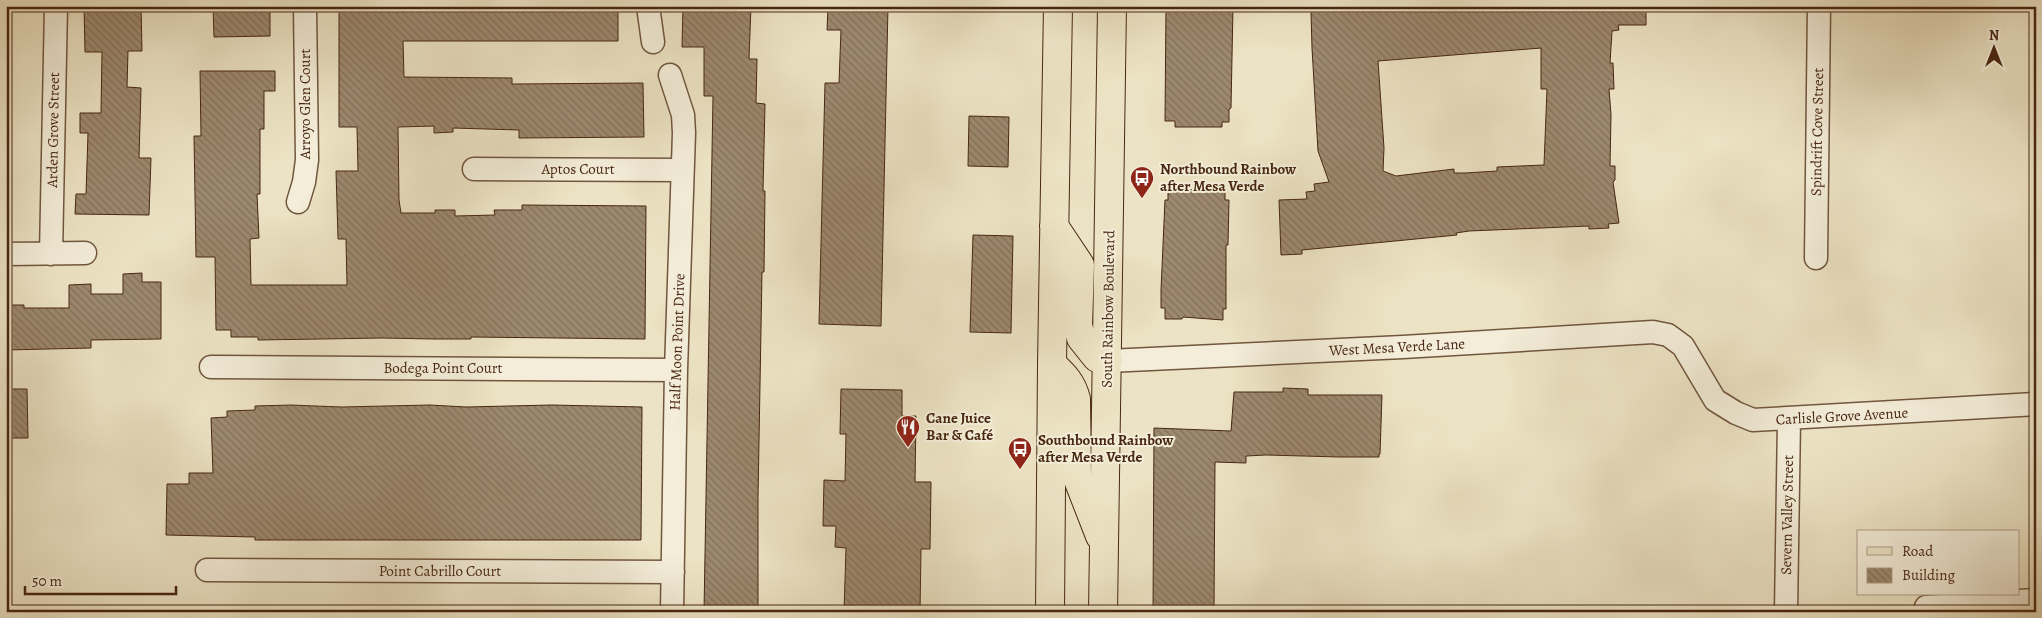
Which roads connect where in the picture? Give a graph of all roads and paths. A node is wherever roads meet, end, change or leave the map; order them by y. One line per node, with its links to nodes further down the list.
1 (56, 6): 14 (street, Arden Grove Street)
2 (304, 6): 11 (street, Arroyo Glen Court)
3 (648, 6): 7 (street)
4 (1058, 6): 12 (main road)
5 (1819, 6): 16 (street, Spindrift Cove Street)
6 (1111, 8): 18 (main road, South Rainbow Boulevard)
7 (653, 42)
8 (670, 75): 10 (street, Half Moon Point Drive)
9 (474, 169): 10 (street, Aptos Court)
10 (682, 170): 21 (street, Half Moon Point Drive)
11 (298, 202)
12 (1054, 226): 18 (main road); 19 (main road)
13 (6, 254): 14 (street)
14 (51, 254): 15 (street)
15 (85, 254)
16 (1816, 258)
17 (1683, 346): 18 (street, West Mesa Verde Lane); 23 (street, Carlisle Grove Avenue)
18 (1108, 360): 24 (main road, South Rainbow Boulevard)
19 (1052, 364): 24 (main road); 30 (main road)
20 (211, 367): 21 (street, Bodega Point Court)
21 (676, 370): 26 (street, Half Moon Point Drive)
22 (2036, 404): 23 (street, Carlisle Grove Avenue)
23 (1788, 419): 32 (street, Severn Valley Street)
24 (1105, 549): 31 (main road, South Rainbow Boulevard)
25 (207, 570): 26 (street, Point Cabrillo Court)
26 (672, 572): 29 (street, Half Moon Point Drive)
27 (2036, 600): 28 (street)
28 (1926, 607)
29 (672, 612)
30 (1050, 612)
31 (1103, 612)
32 (1786, 612)

